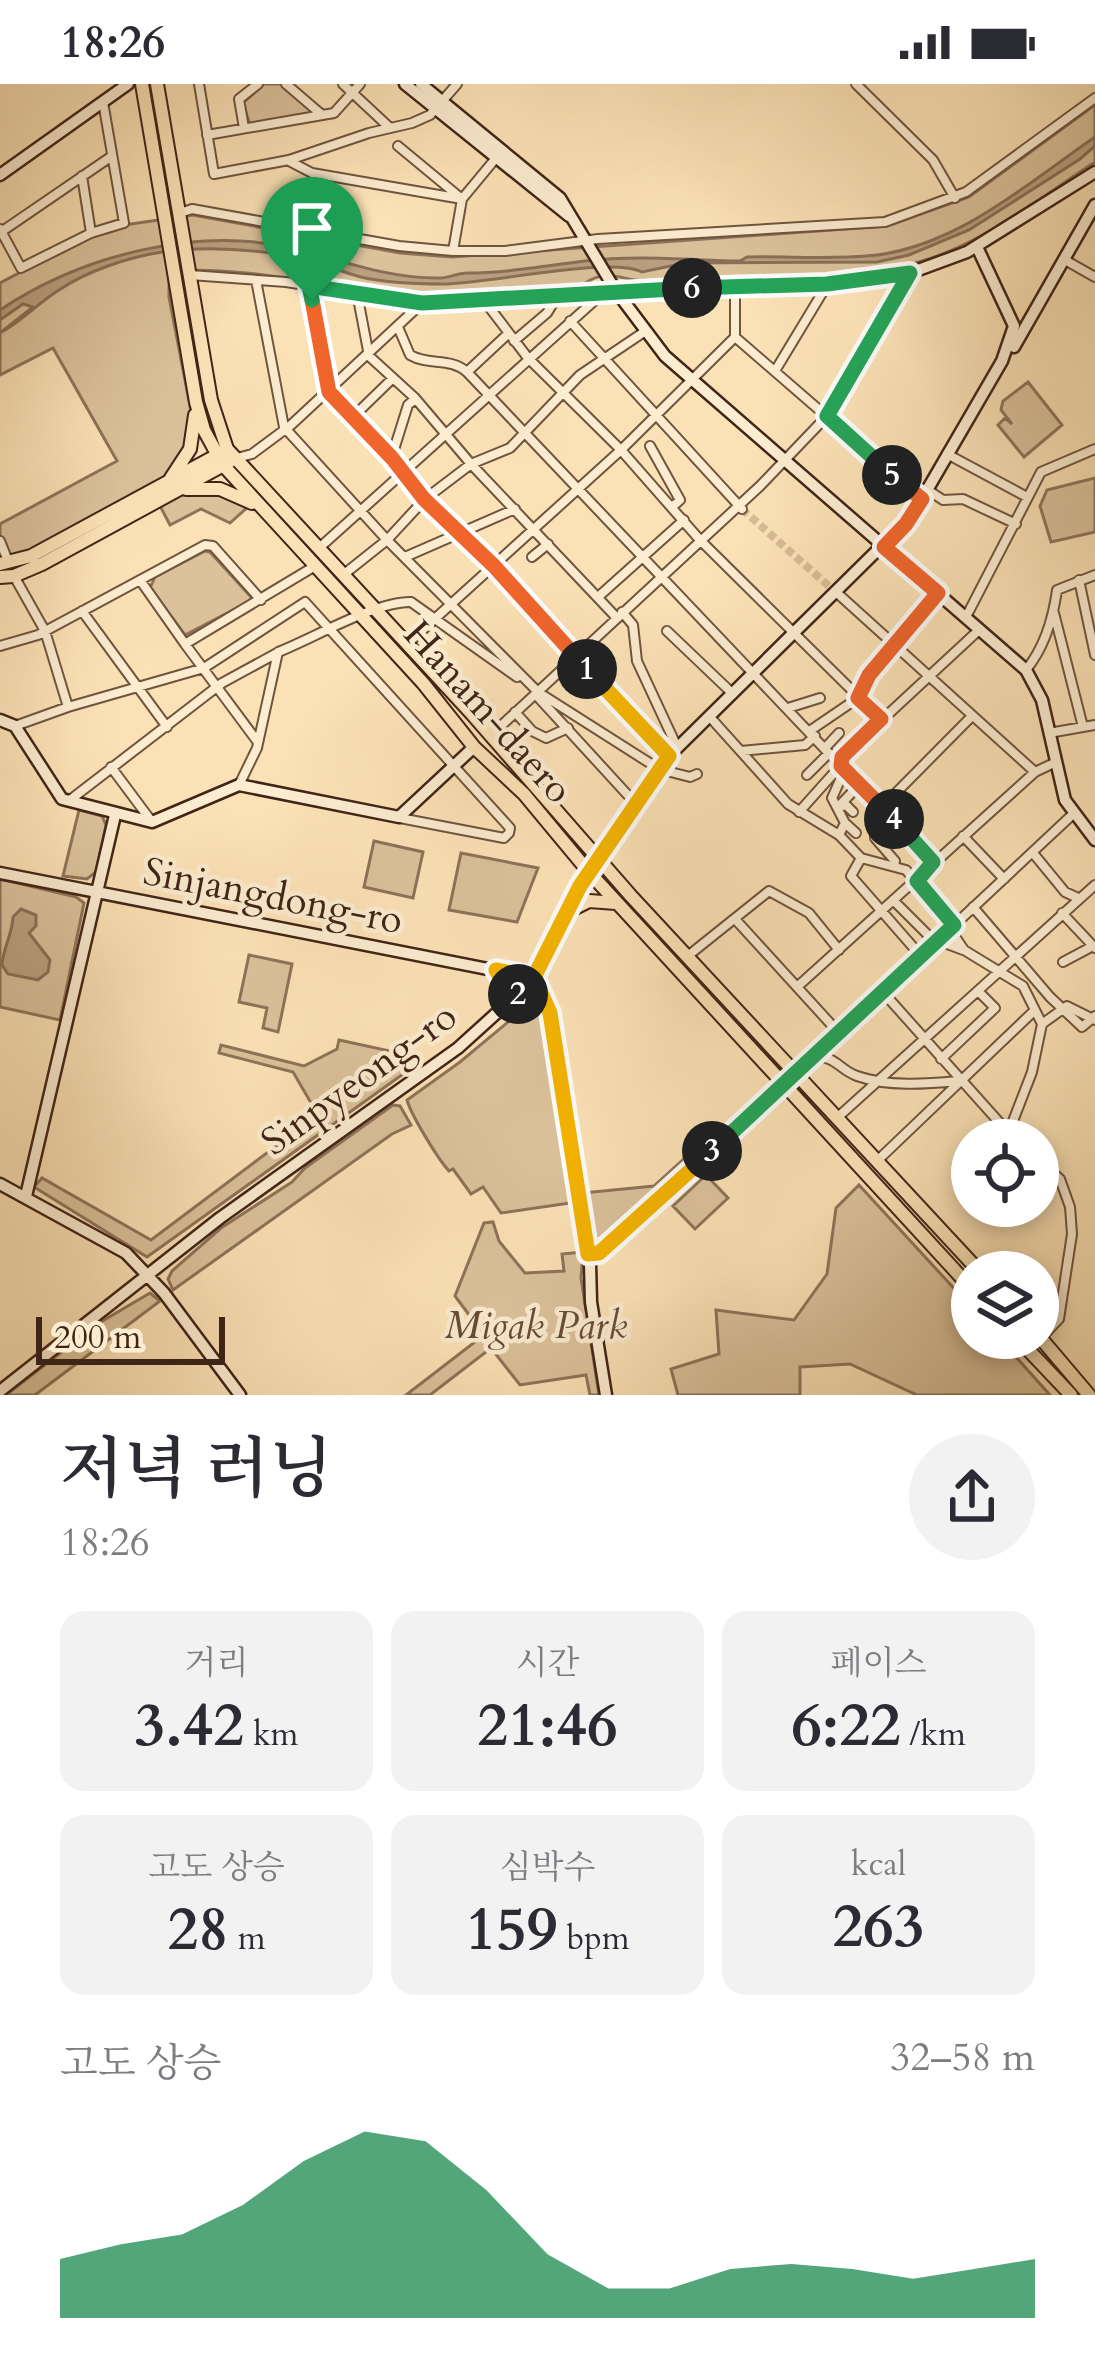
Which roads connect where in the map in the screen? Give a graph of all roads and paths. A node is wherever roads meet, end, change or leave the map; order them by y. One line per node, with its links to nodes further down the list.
1 (128, 84): 15 (street)
2 (142, 84): 31 (main road, Hanam-daero)
3 (158, 84): 31 (main road, Hanam-daero)
4 (199, 84): 20 (street)
5 (258, 84): 19 (street)
6 (286, 84): 17 (street)
7 (343, 84): 13 (street)
8 (360, 84): 13 (street)
9 (406, 84): 16 (street)
10 (421, 84): 16 (street)
11 (457, 84): 16 (street)
12 (856, 84): 28 (street)
13 (353, 93): 17 (street); 18 (street)
14 (1095, 98): 28 (street)
15 (102, 101): 22 (street); 26 (street)
16 (438, 105): 18 (street); 24 (street)
17 (322, 115): 19 (street)
18 (389, 127): 23 (street)
19 (244, 128): 20 (street)
20 (207, 135): 23 (street)
21 (398, 146): 29 (street)
22 (112, 156): 27 (street); 33 (street)
23 (289, 160): 29 (street)
24 (505, 161): 29 (street); 34 (street)
25 (1095, 172): 35 (street)
26 (0, 175)
27 (82, 176): 32 (street); 33 (street)
28 (955, 198): 34 (street)
29 (463, 199): 36 (street)
30 (1095, 205): 37 (street, Sinpyeong-ro)
31 (175, 217): 36 (street); 38 (main road, Hanam-daero)
32 (1, 230): 33 (street)
33 (92, 233)
34 (586, 244): 36 (street); 45 (street)
35 (977, 247): 39 (street); 50 (street)
36 (453, 251)
37 (1065, 260): 40 (street); 50 (street, Sinpyeong-ro)
38 (184, 272): 41 (street); 67 (main road, Hanam-daero); 72 (main road, Hanam-daero)
39 (910, 273): 42 (street); 70 (street)
40 (1095, 277)
41 (256, 280): 43 (street); 73 (street)
42 (827, 284): 44 (street); 59 (street)
43 (309, 286): 46 (street); 63 (street)
44 (735, 286): 45 (street); 55 (street)
45 (610, 291): 47 (street); 51 (street); 53 (street)
46 (357, 293): 49 (street); 56 (street)
47 (562, 293): 48 (street); 54 (street)
48 (483, 299): 49 (street); 54 (street)
49 (422, 303): 52 (street)
50 (1020, 318): 79 (street, Sinpyeong-ro)
51 (570, 321): 57 (street); 58 (street)
52 (398, 327): 56 (street); 60 (street)
53 (644, 332): 58 (street); 62 (street)
54 (512, 337): 57 (street); 60 (street)
55 (734, 337): 59 (street); 62 (street)
56 (369, 356): 61 (street); 63 (street)
57 (528, 358): 64 (street); 65 (street)
58 (603, 358): 64 (street); 69 (street)
59 (776, 371): 70 (street)
60 (467, 372): 65 (street)
61 (393, 378): 66 (street); 68 (street)
62 (691, 379): 69 (street); 82 (street)
63 (329, 392): 68 (street); 73 (street)
64 (562, 392): 74 (street); 78 (street)
65 (489, 394): 74 (street); 75 (street)
66 (415, 398): 75 (street); 81 (street)
67 (196, 402): 71 (main road, Hanam-daero); 86 (main road)
68 (353, 416): 81 (street)
69 (656, 416): 78 (street); 92 (street)
70 (827, 416): 82 (street); 87 (street)
71 (201, 419): 72 (main road); 80 (main road, Hanam-daero)
72 (216, 426): 80 (main road, Hanam-daero)
73 (284, 428): 80 (street); 93 (street)
74 (523, 432): 83 (street); 85 (street)
75 (446, 434): 83 (street); 84 (street)
76 (650, 446): 90 (street)
77 (1095, 449): 88 (street)
78 (621, 450): 85 (street); 90 (street)
79 (947, 454): 87 (street, Sinpyeong-ro); 88 (street)
80 (226, 457): 86 (main road); 95 (main road, Hanam-daero); 104 (main road, Hanam-daero)
81 (392, 458): 84 (street)
82 (783, 461): 92 (street); 103 (street)
83 (471, 464): 89 (street); 91 (street)
84 (403, 474): 89 (street); 93 (street)
85 (579, 488): 97 (street); 105 (street)
86 (161, 491): 95 (main road); 108 (main road); 114 (main road)
87 (924, 494): 96 (street); 103 (street, Sinpyeong-ro)
88 (1027, 497): 96 (street)
89 (424, 499): 98 (street); 99 (street)
90 (672, 507): 94 (street)
91 (515, 508): 97 (street); 98 (street)
92 (740, 508): 100 (street)
93 (363, 510): 99 (street); 104 (street)
94 (683, 520): 100 (street); 105 (street)
95 (278, 521): 109 (main road, Hanam-daero)
96 (1016, 524): 127 (street)
97 (534, 529): 102 (street); 110 (street)
98 (460, 533): 106 (street); 110 (street)
99 (387, 540): 106 (street); 112 (street)
100 (700, 540): 113 (street); 133 (street)
101 (0, 541): 108 (street)
102 (548, 544): 107 (street); 119 (street)
103 (884, 547): 117 (street, Sinpyeong-ro); 118 (street)
104 (318, 549): 112 (main road, Hanam-daero)
105 (643, 556): 113 (street); 119 (street)
106 (405, 557): 121 (street)
107 (532, 557)
108 (4, 563)
109 (315, 566): 120 (street); 125 (main road, Hanam-daero)
110 (494, 566): 121 (street); 140 (street)
111 (1095, 574): 116 (street)
112 (342, 575): 124 (main road, Hanam-daero)
113 (659, 576): 126 (street); 143 (street)
114 (7, 577): 130 (street)
115 (140, 580): 120 (street); 122 (street); 134 (street)
116 (1079, 580): 123 (street); 139 (street)
117 (835, 591): 133 (street, Sinpyeong-ro); 136 (street)
118 (938, 593): 127 (street); 136 (street)
119 (598, 597): 126 (street)
120 (261, 599): 134 (street)
121 (452, 603): 128 (street); 145 (street)
122 (82, 611): 130 (street); 146 (street)
123 (1054, 611): 142 (street); 162 (street)
124 (374, 612): 125 (street); 128 (street); 135 (main road, Hanam-daero)
125 (359, 613): 131 (street); 170 (main road, Hanam-daero)
126 (619, 615): 140 (street); 173 (street)
127 (966, 617): 129 (street)
128 (435, 619): 135 (street); 145 (street)
129 (980, 629): 142 (street); 144 (street)
130 (45, 631): 137 (street); 152 (street)
131 (329, 632): 138 (street); 141 (street); 176 (street)
132 (667, 632): 149 (street)
133 (793, 636): 143 (street, Sinpyeong-ro); 151 (street)
134 (185, 644): 141 (street)
135 (406, 644): 167 (main road, Hanam-daero)
136 (893, 645): 144 (street); 151 (street)
137 (0, 646)
138 (278, 652): 147 (street); 168 (street)
139 (1095, 652)
140 (575, 657): 148 (street); 173 (street)
141 (204, 668): 146 (street); 147 (street)
142 (1026, 670): 166 (street)
143 (754, 674): 149 (street, Sinpyeong-ro); 153 (street)
144 (930, 676): 156 (street); 157 (street)
145 (525, 681): 148 (street)
146 (137, 687): 152 (street); 161 (street)
147 (217, 687): 161 (street); 168 (street)
148 (537, 693): 154 (street); 163 (street); 179 (street)
149 (733, 694): 155 (street, Sinpyeong-ro)
150 (820, 698): 153 (street)
151 (858, 698): 157 (street); 164 (street)
152 (68, 707): 160 (street)
153 (788, 708): 164 (street)
154 (515, 712): 163 (street); 167 (street)
155 (709, 716): 172 (street); 173 (street, Sinpyeong-ro)
156 (972, 716): 180 (street); 188 (street)
157 (881, 719): 178 (street)
158 (0, 720): 160 (street)
159 (1095, 725): 162 (street)
160 (15, 727): 185 (street)
161 (166, 727): 177 (street)
162 (1083, 727): 166 (street)
163 (569, 728): 186 (street)
164 (812, 733): 169 (street); 171 (street)
165 (839, 733): 171 (street)
166 (1049, 733): 175 (street)
167 (489, 737): 204 (main road, Hanam-daero)
168 (258, 742): 184 (street)
169 (805, 745): 172 (street); 174 (street)
170 (475, 747): 176 (street); 204 (main road, Hanam-daero)
171 (827, 750): 178 (street); 182 (street)
172 (739, 751): 189 (street)
173 (674, 752): 179 (street, Sinpyeong-ro)
174 (793, 758)
175 (1054, 763): 180 (street); 192 (street)
176 (454, 766): 193 (street); 193 (street)
177 (111, 767): 185 (street); 194 (street)
178 (843, 767): 183 (street); 187 (street); 189 (street)
179 (659, 770): 181 (street); 186 (street, Sinpyeong-ro)
180 (1035, 772): 200 (street)
181 (697, 774)
182 (807, 775)
183 (860, 784): 187 (street); 188 (street)
184 (239, 785): 193 (street); 194 (street)
185 (68, 802): 191 (street)
186 (637, 804): 204 (street, Sinpyeong-ro)
187 (839, 806): 190 (street); 195 (street)
188 (883, 806): 196 (street)
189 (799, 812): 199 (street)
190 (853, 812)
191 (115, 815): 194 (street); 210 (street)
192 (1072, 815): 197 (street); 201 (street)
193 (399, 817)
194 (152, 822)
195 (844, 823): 198 (street); 199 (street)
196 (901, 826): 203 (street); 205 (street)
197 (1092, 831)
198 (856, 833)
199 (838, 835): 202 (street)
200 (963, 836): 203 (street); 207 (street)
201 (1033, 853): 207 (street); 211 (street)
202 (861, 858): 205 (street); 216 (street)
203 (933, 862): 208 (street)
204 (593, 865): 213 (main road, Hanam-daero); 215 (street, Sinpyeong-ro); 224 (main road, Hanam-daero)
205 (894, 866): 208 (street)
206 (0, 873): 210 (street, Sinjangdong-ro)
207 (1004, 879): 214 (street)
208 (917, 881): 212 (street); 219 (street)
209 (1095, 885): 211 (street)
210 (97, 892): 228 (street, Sinjangdong-ro); 252 (street)
211 (1078, 899): 217 (street)
212 (893, 900): 216 (street); 220 (street)
213 (619, 903): 215 (main road); 243 (main road, Hanam-daero)
214 (974, 907): 219 (street); 226 (street)
215 (567, 912): 230 (street, Sinpyeong-ro)
216 (880, 912): 222 (street); 225 (street)
217 (1062, 914): 221 (street); 226 (street)
218 (735, 919): 222 (street); 224 (street); 231 (street)
219 (952, 927): 220 (street); 223 (street)
220 (937, 940): 223 (street); 225 (street)
221 (1094, 946): 227 (street)
222 (838, 950): 231 (street)
223 (964, 950): 229 (street)
224 (689, 955): 243 (main road, Hanam-daero)
225 (920, 955): 232 (street)
226 (1016, 956): 229 (street); 235 (street)
227 (1064, 962)
228 (496, 970): 230 (street, Sinjangdong-ro); 234 (street)
229 (1000, 970): 233 (street); 236 (street)
230 (534, 977): 234 (street, Sinpyeong-ro); 254 (street)
231 (797, 987): 239 (street)
232 (882, 991): 239 (street); 240 (street)
233 (978, 991): 240 (street); 242 (street)
234 (507, 1005): 256 (street, Sinpyeong-ro)
235 (1061, 1007): 237 (street); 237 (street); 238 (street)
236 (1035, 1010): 238 (street); 245 (street)
237 (1094, 1018)
238 (1042, 1024): 248 (street)
239 (838, 1032): 241 (street)
240 (925, 1040): 242 (street); 244 (street)
241 (813, 1056): 243 (street); 244 (street)
242 (941, 1059): 245 (street)
243 (791, 1079): 246 (main road, Hanam-daero); 254 (street); 255 (main road, Hanam-daero)
244 (880, 1081): 245 (street); 246 (street)
245 (960, 1081): 247 (street); 249 (street)
246 (837, 1118): 249 (main road, Hanam-daero)
247 (995, 1119)
248 (1018, 1119)
249 (877, 1161): 253 (main road, Hanam-daero)
250 (1059, 1178): 257 (street)
251 (0, 1184): 252 (street)
252 (26, 1196): 256 (street)
253 (961, 1251)
254 (591, 1258): 262 (street)
255 (951, 1265)
256 (148, 1274): 260 (street, Sinpyeong-ro); 261 (street)
257 (1059, 1319)
258 (1037, 1359): 263 (main road)
259 (1058, 1359): 264 (main road)
260 (0, 1391)
261 (235, 1393)
262 (606, 1395)
263 (1071, 1395)
264 (1089, 1395)

